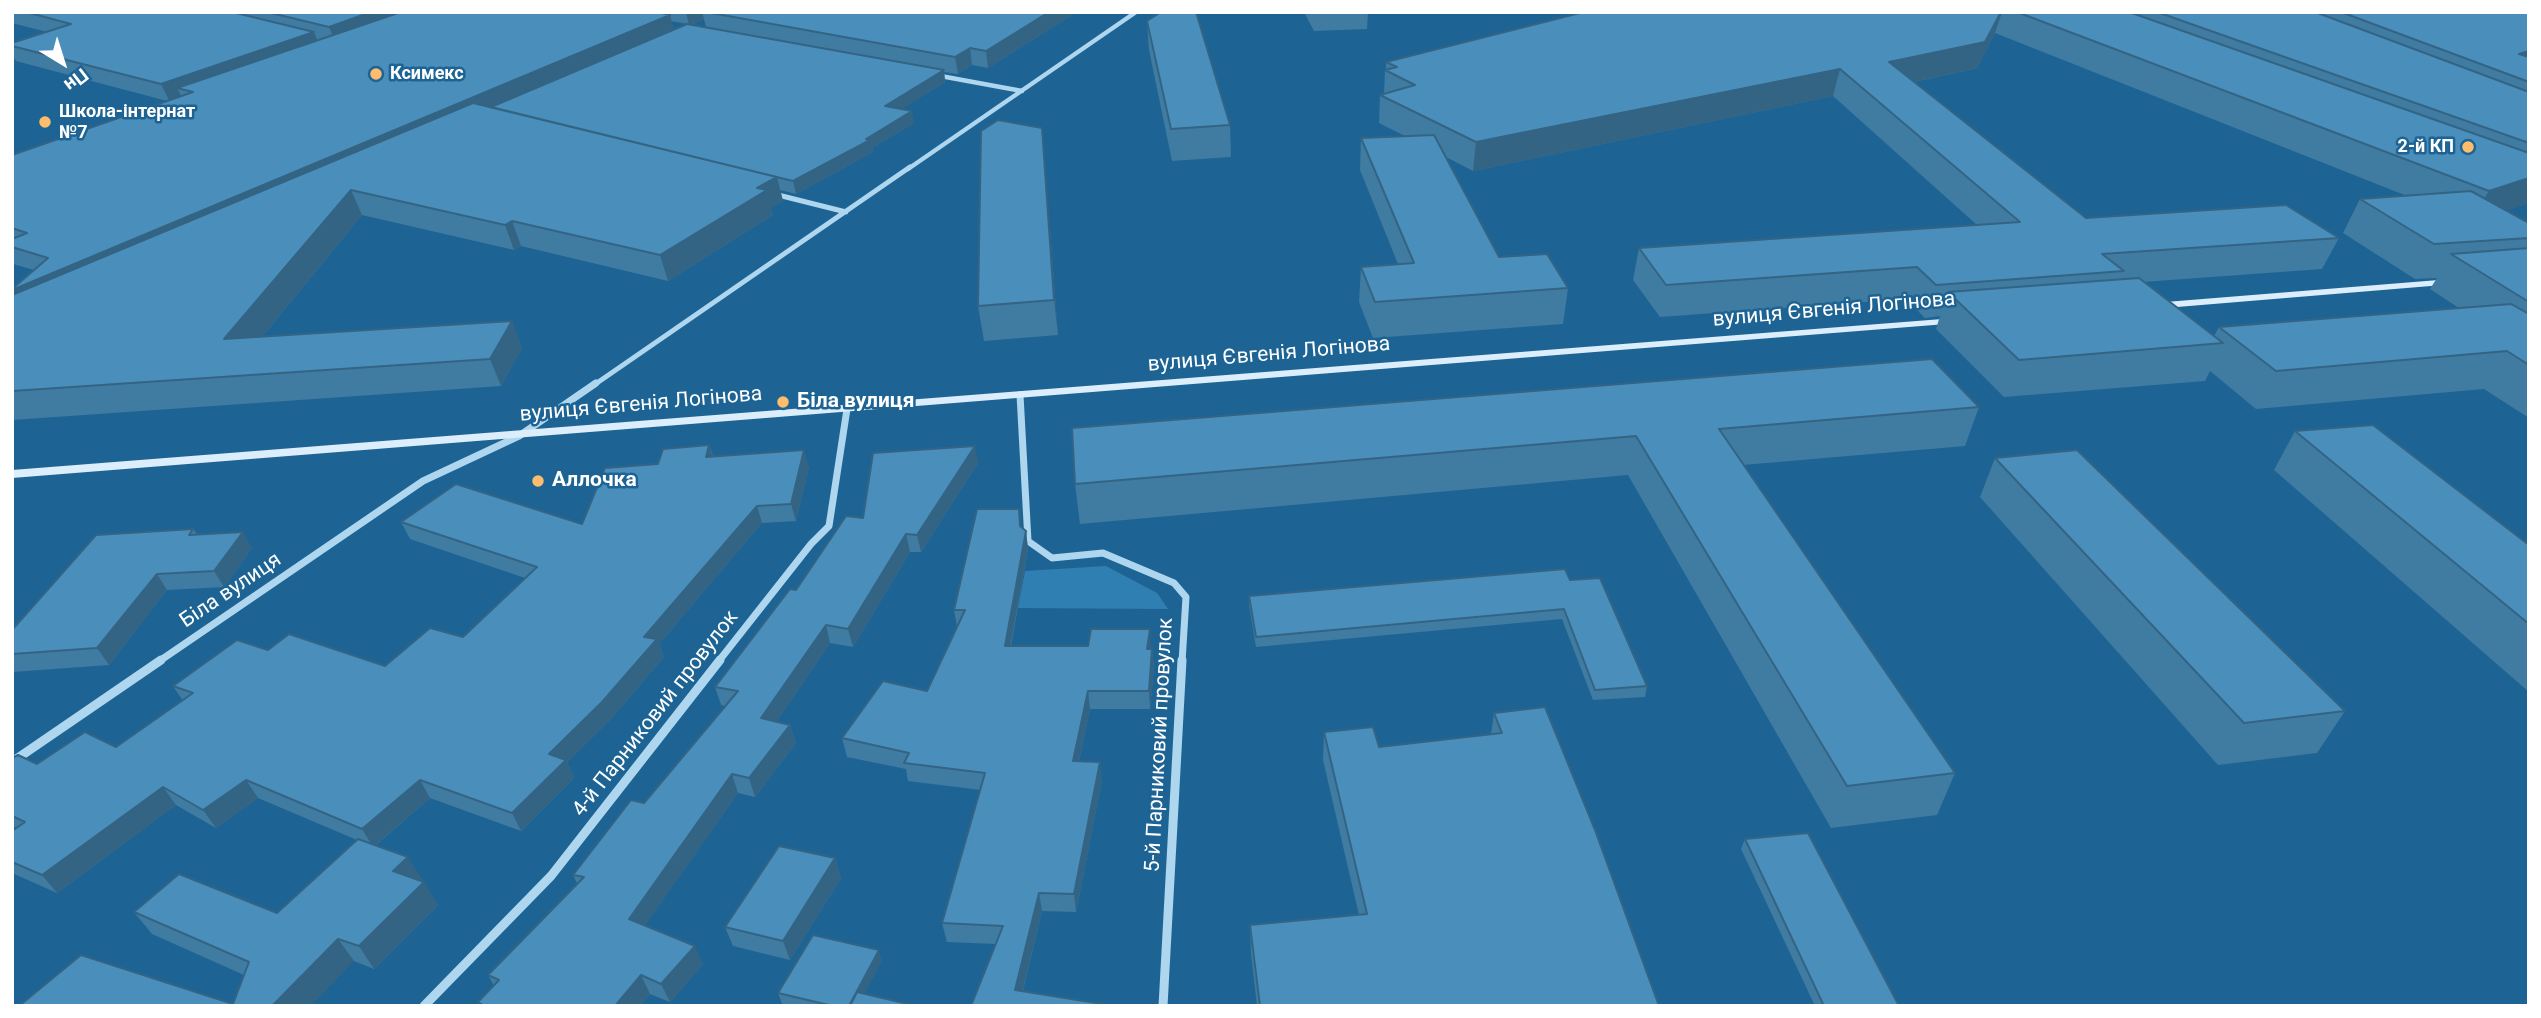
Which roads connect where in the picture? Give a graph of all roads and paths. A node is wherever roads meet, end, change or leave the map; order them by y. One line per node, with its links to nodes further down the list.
1 (1136, 12): 3 (street, Біла вулиця)
2 (929, 74): 3 (street)
3 (1023, 91): 5 (street, Біла вулиця)
4 (767, 192): 5 (street)
5 (846, 212): 11 (street, Біла вулиця)
6 (2459, 282): 7 (street)
7 (2141, 307)
8 (1964, 321): 9 (street, вулиця Євгенія Логінова)
9 (1020, 396): 10 (street, вулиця Євгенія Логінова); 15 (street, 5-й Парниковий провулок)
10 (847, 409): 11 (street, вулиця Євгенія Логінова); 14 (street, 4-й Парниковий провулок)
11 (519, 436): 12 (street, вулиця Євгенія Логінова); 13 (street, Біла вулиця)
12 (12, 474)
13 (12, 762)
14 (424, 1006)
15 (1163, 1006)

